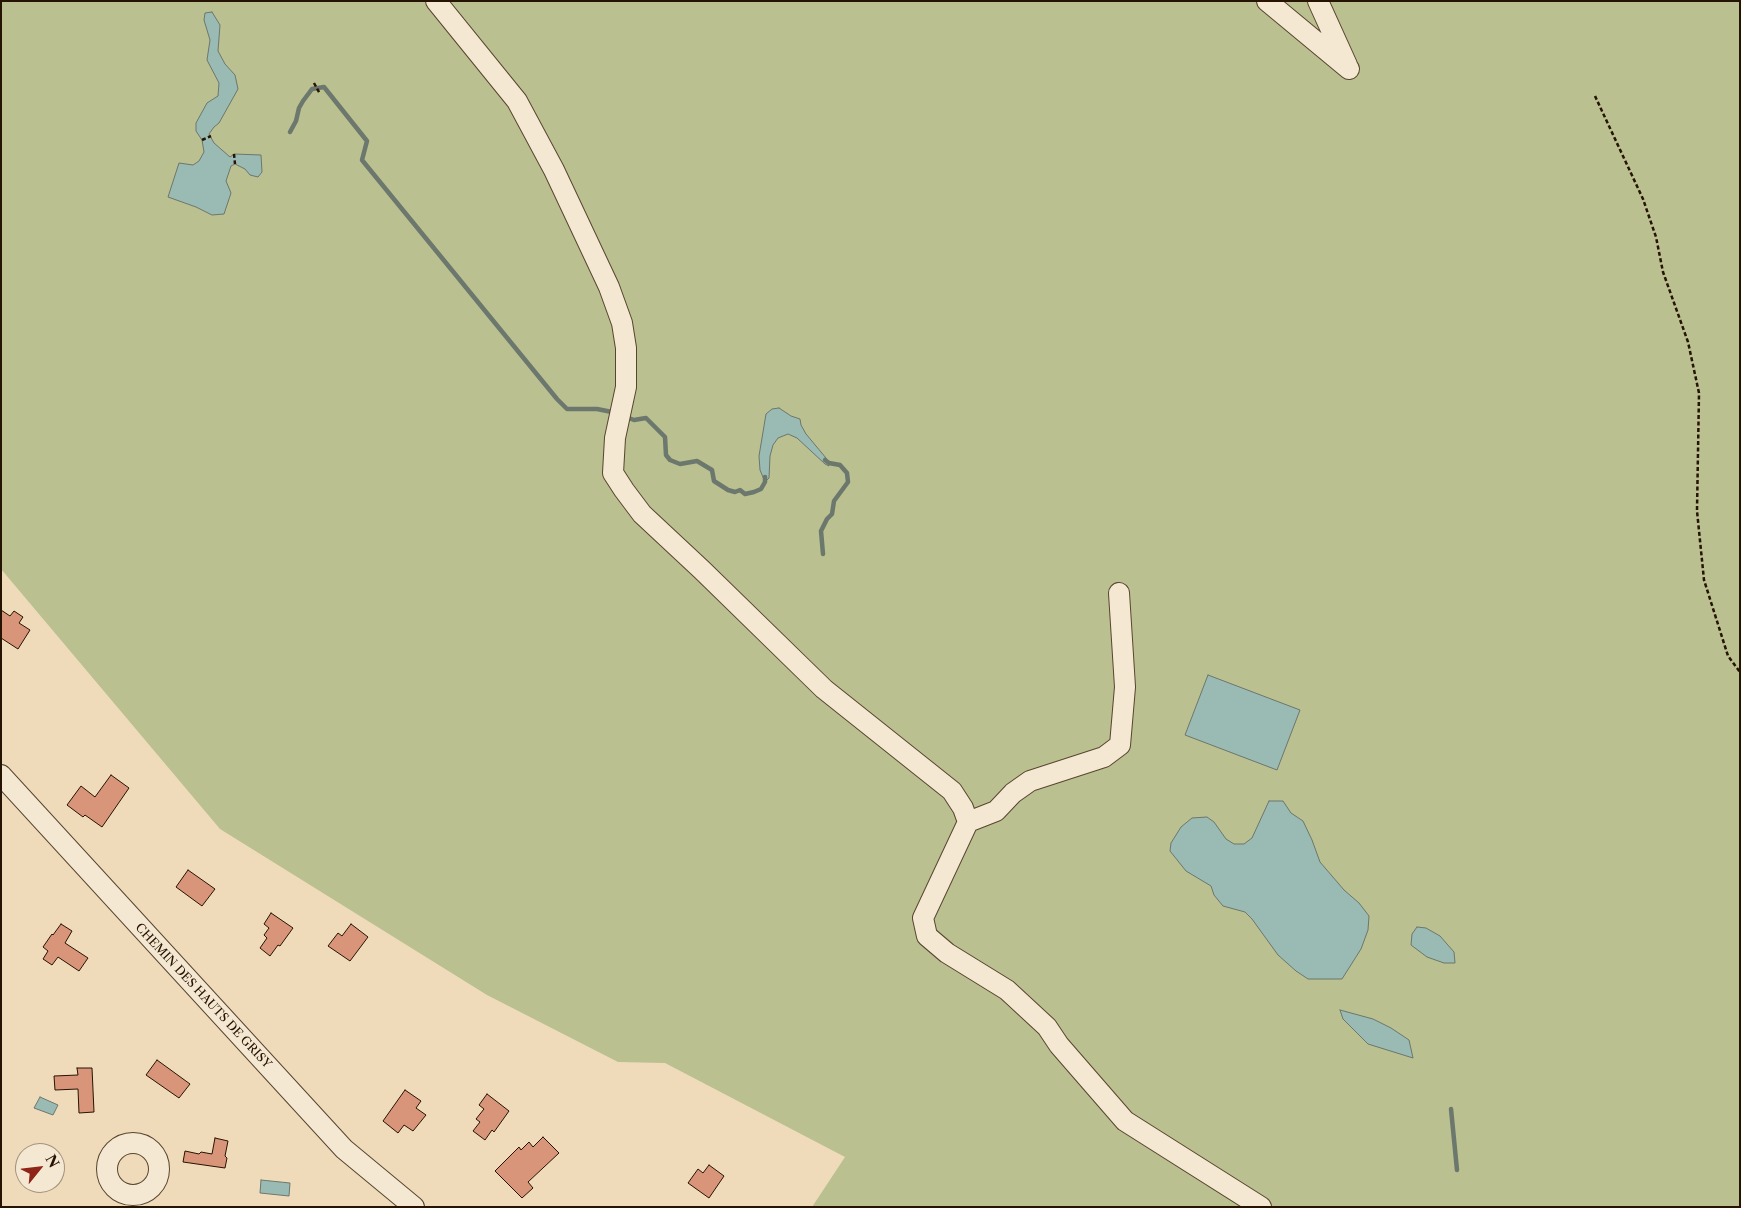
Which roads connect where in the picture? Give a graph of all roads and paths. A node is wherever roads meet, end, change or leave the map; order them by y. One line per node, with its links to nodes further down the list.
1 (436, 1): 14 (street)
2 (1267, 1): 3 (street)
3 (1318, 1)
4 (314, 83): 5 (path)
5 (320, 94)
6 (1596, 96): 12 (path)
7 (211, 136): 8 (path)
8 (202, 140)
9 (234, 154): 10 (path)
10 (235, 164)
11 (1119, 593): 14 (street)
12 (1740, 672)
13 (1, 775): 15 (street, CHEMIN DES HAUTS DE GRISY)
14 (968, 822): 16 (street)
15 (414, 1207)
16 (1260, 1207)

